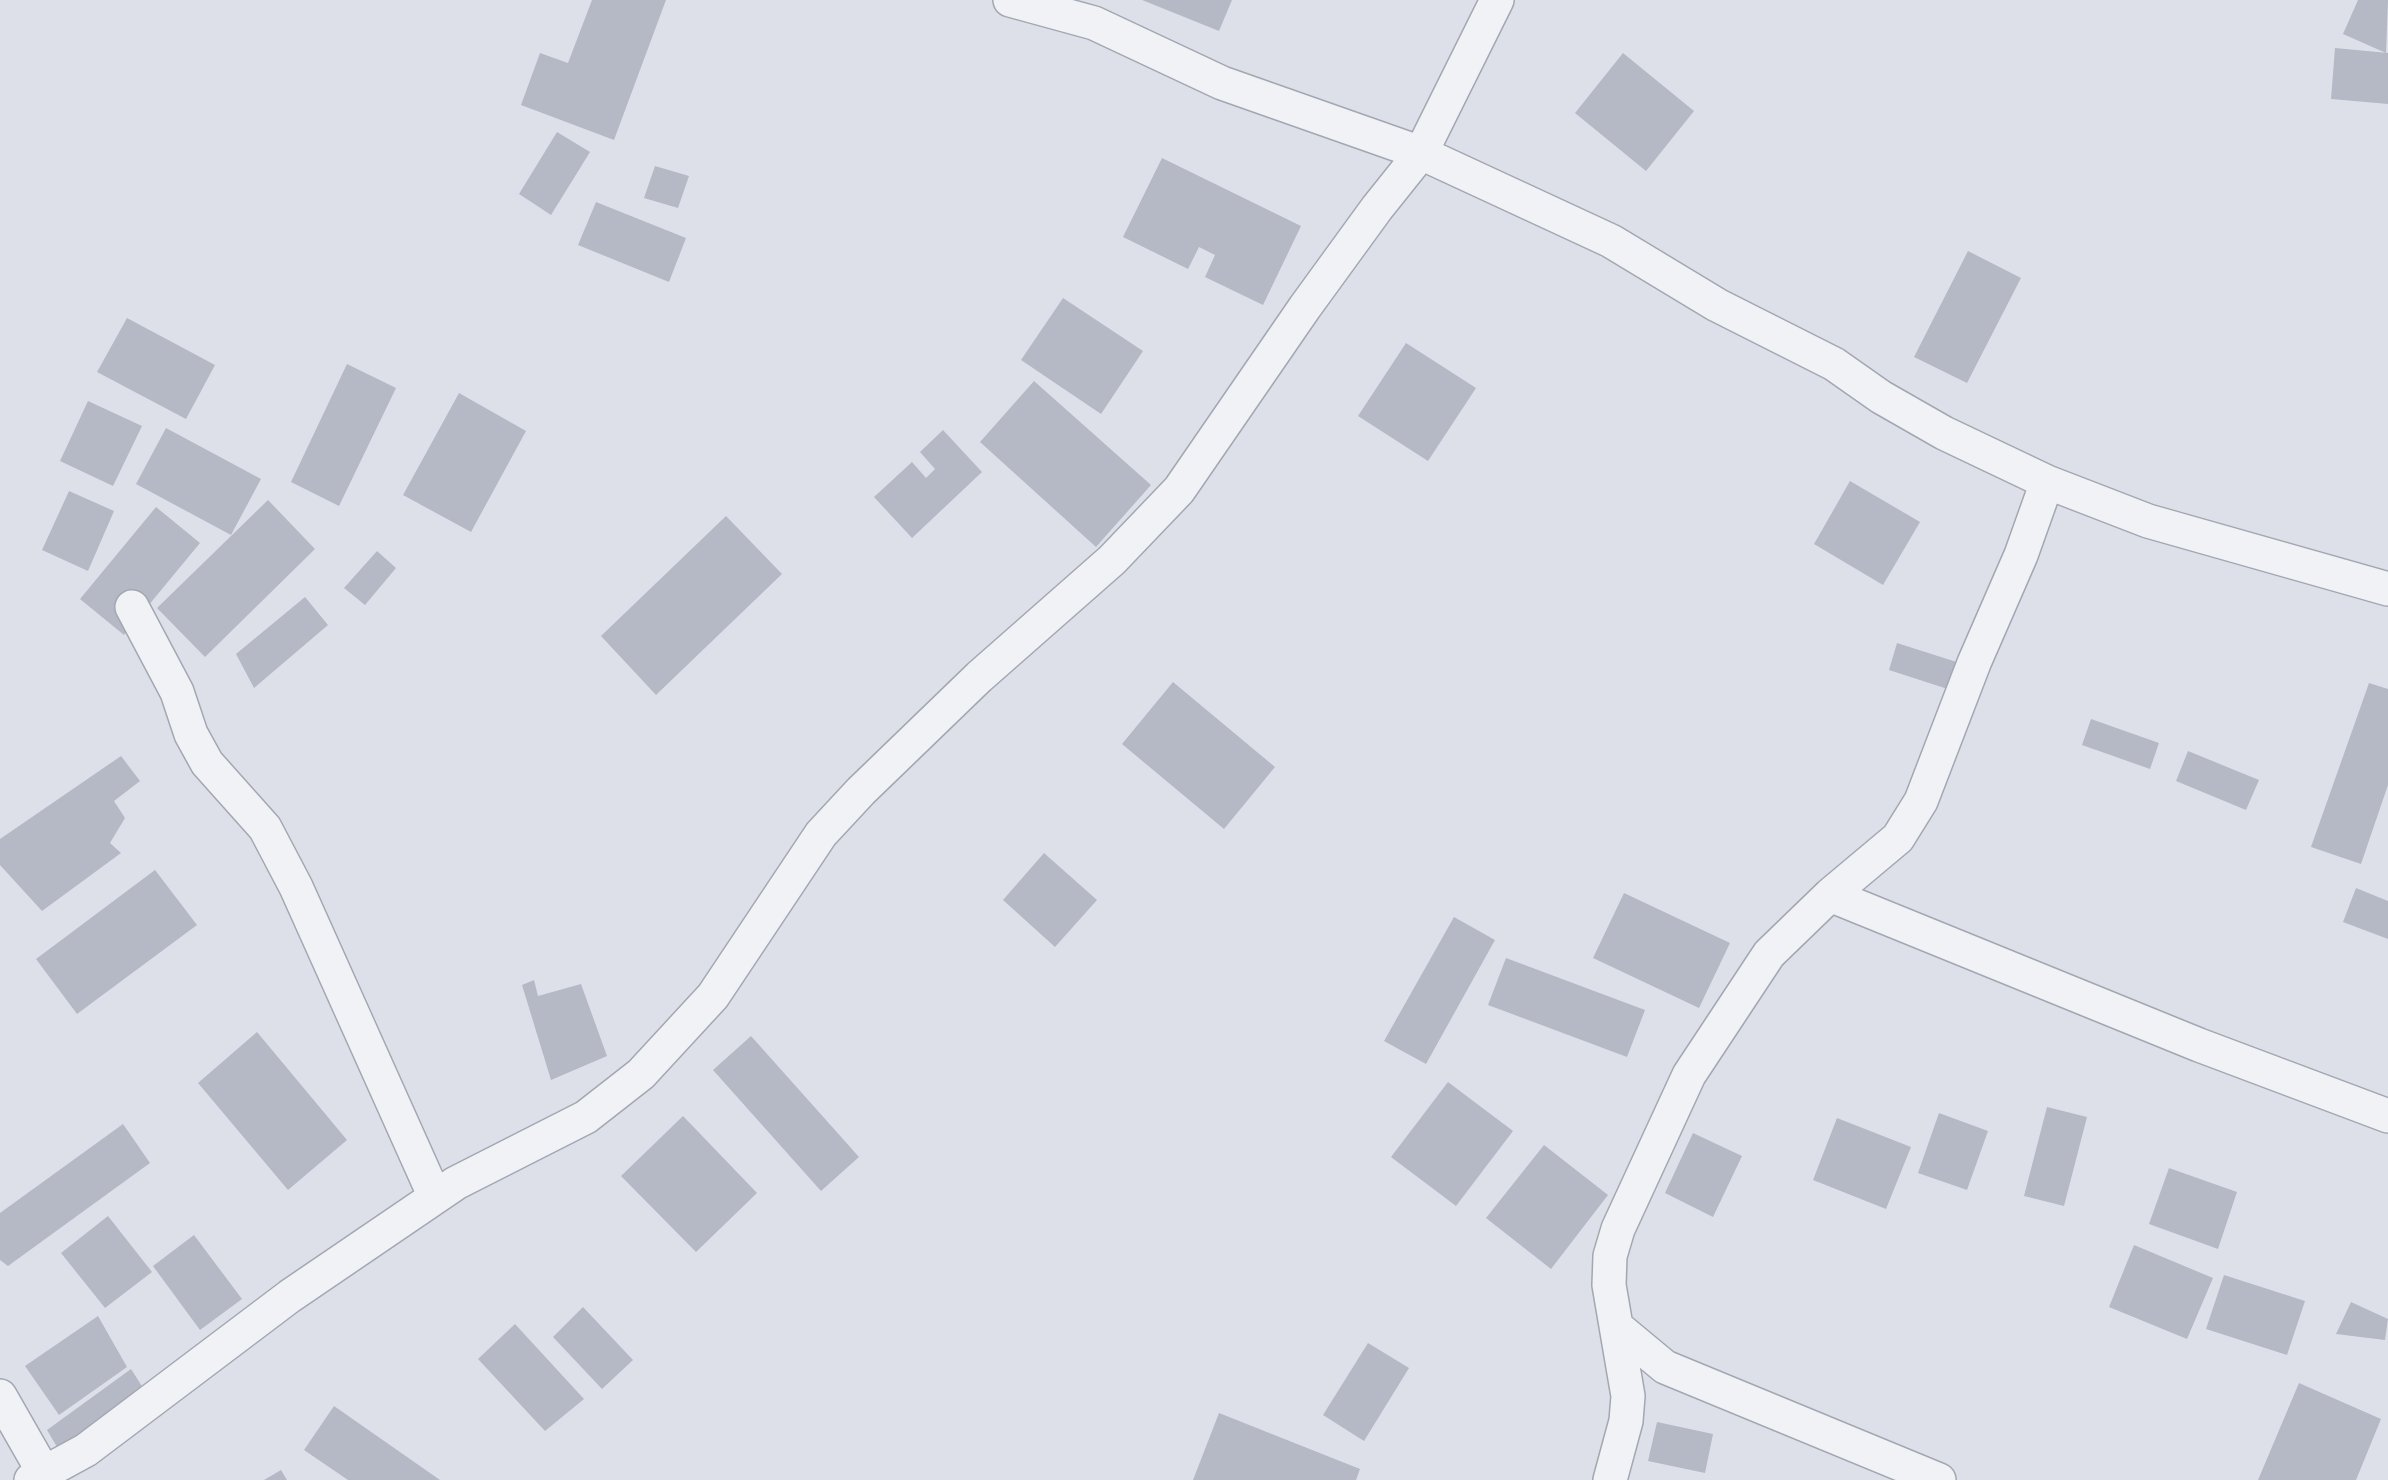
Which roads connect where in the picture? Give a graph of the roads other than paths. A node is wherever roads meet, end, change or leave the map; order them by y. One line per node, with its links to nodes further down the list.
1 (1010, 0): 3 (street)
2 (1497, 0): 4 (street)
3 (1090, 12): 4 (street)
4 (1421, 153): 5 (street); 10 (street)
5 (2047, 482): 6 (street); 8 (street)
6 (2388, 589)
7 (132, 607): 10 (street)
8 (1830, 895): 9 (street); 11 (street)
9 (2388, 1116)
10 (435, 1197): 15 (street)
11 (1618, 1328): 12 (street); 14 (street)
12 (1665, 1367): 14 (street); 17 (street)
13 (0, 1396): 15 (street)
14 (1628, 1396): 16 (street)
15 (37, 1477)
16 (1610, 1480)
17 (1939, 1480)

